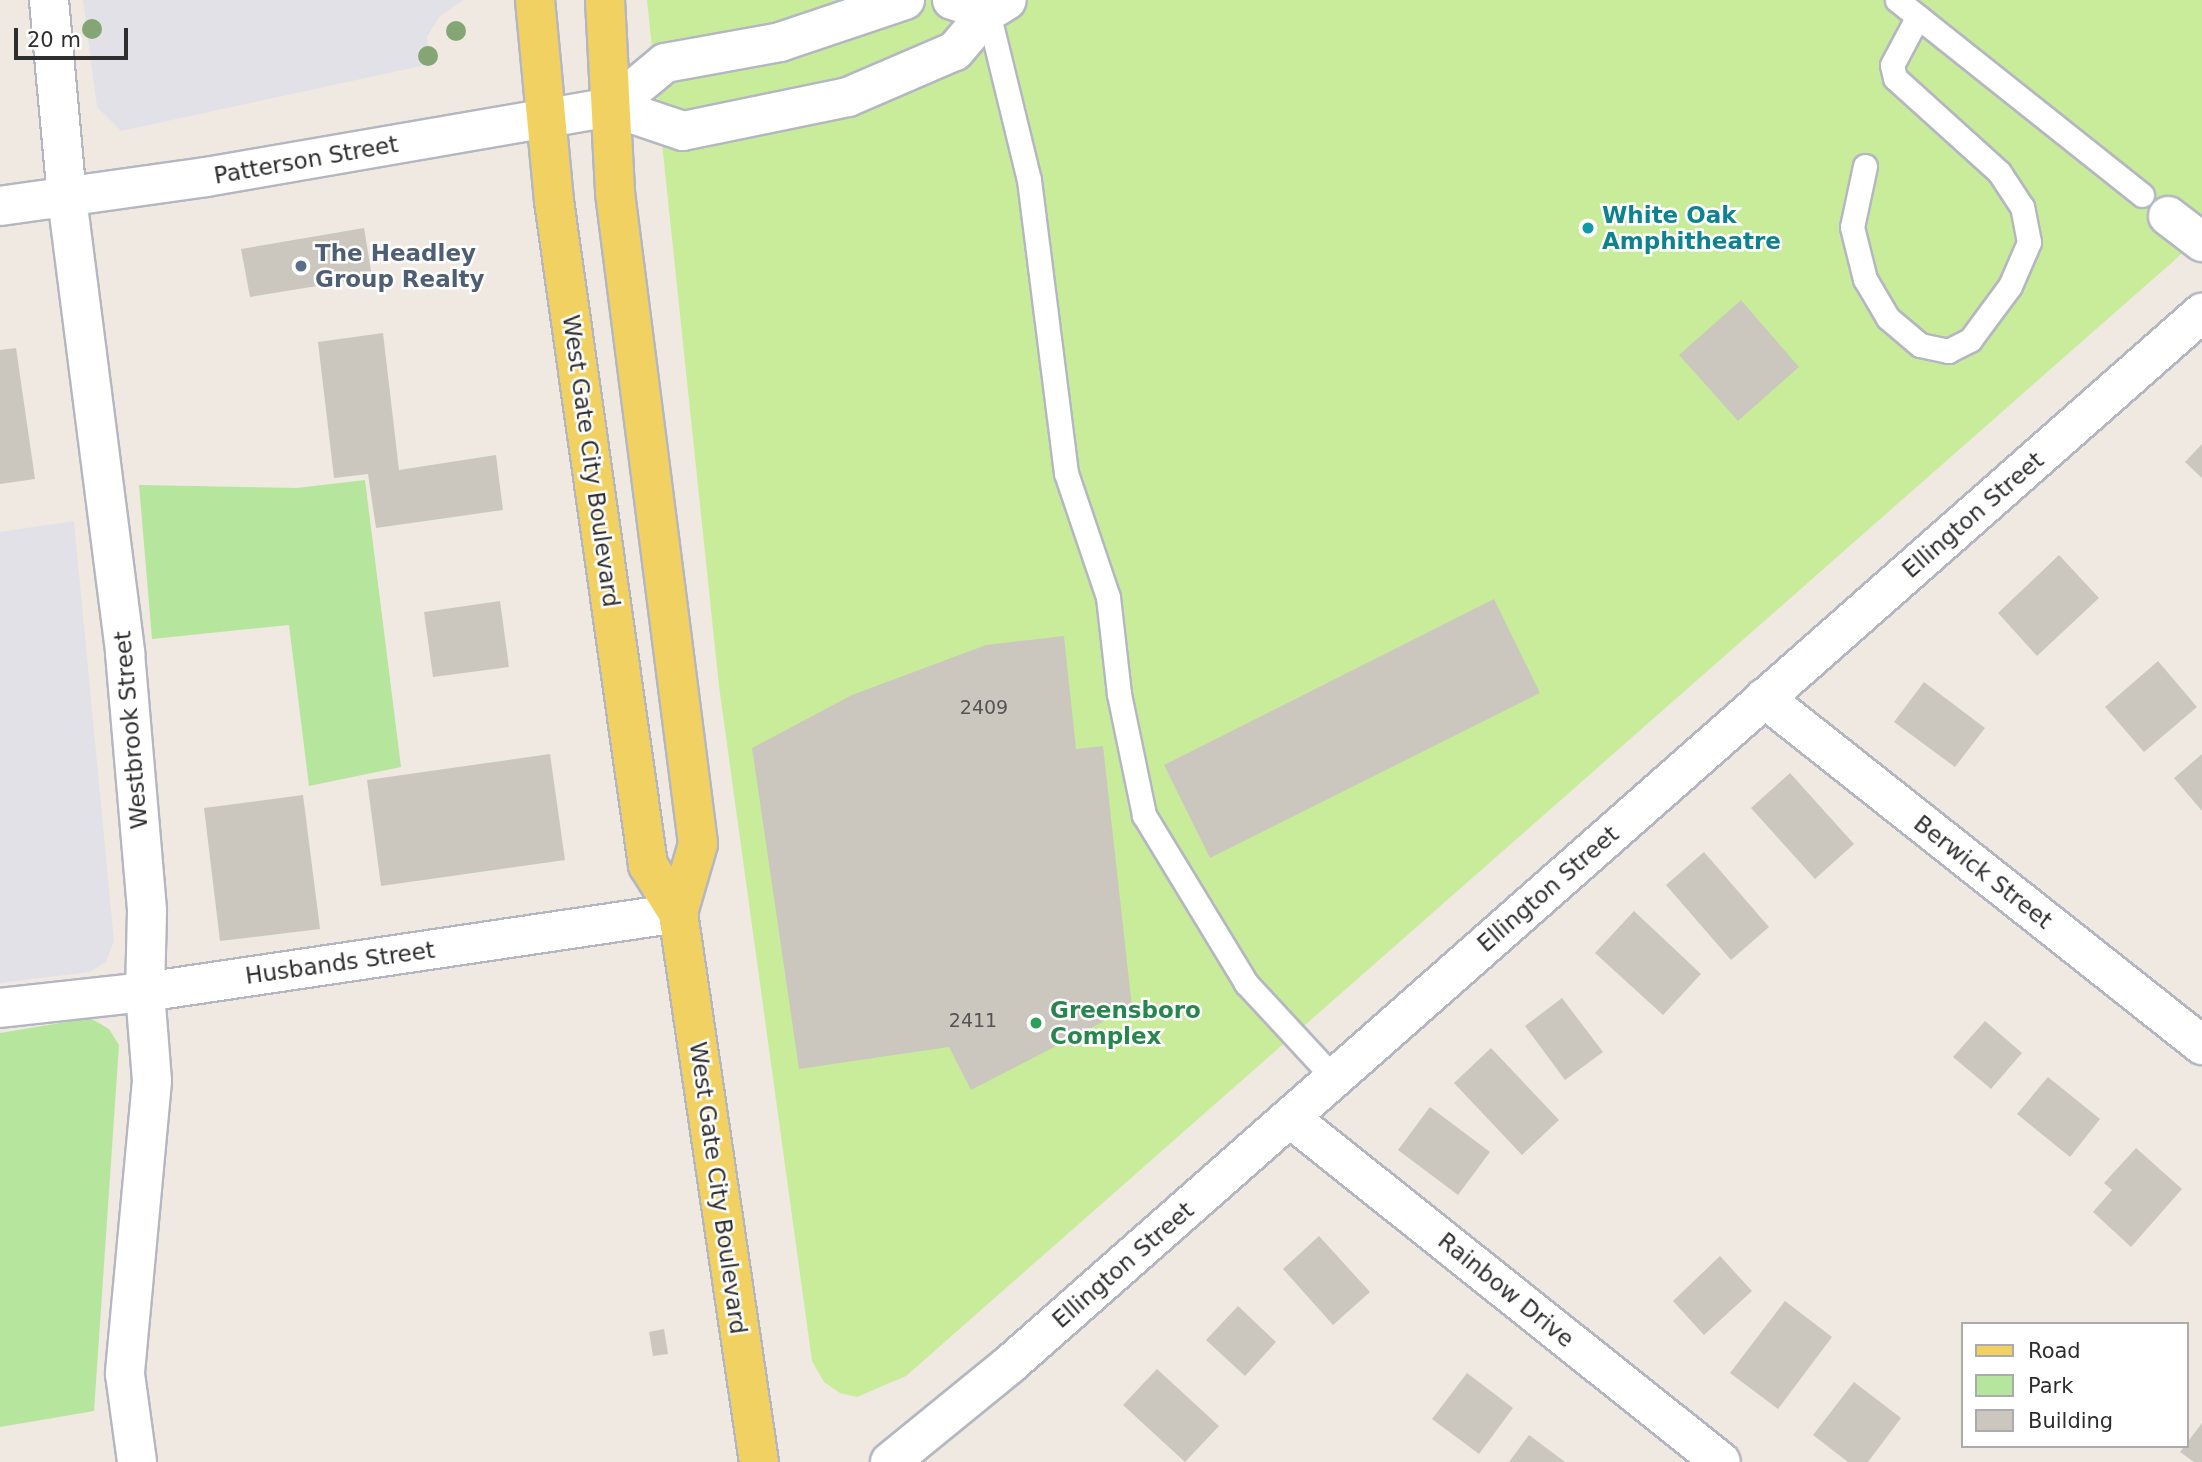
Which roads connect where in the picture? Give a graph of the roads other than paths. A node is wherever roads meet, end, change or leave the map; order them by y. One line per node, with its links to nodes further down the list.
1 (49, 0): 12 (street, Westbrook Street)
2 (535, 0): 10 (main road, West Gate City Boulevard)
3 (605, 0): 9 (main road, West Gate City Boulevard)
4 (905, 0): 9 (street)
5 (951, 0): 7 (street)
6 (1897, 0): 8 (lane)
7 (997, 6): 9 (street, Patterson Street); 22 (lane)
8 (1918, 16): 11 (lane); 14 (lane)
9 (612, 107): 10 (street, Patterson Street); 18 (main road, West Gate City Boulevard)
10 (549, 117): 12 (street, Patterson Street); 18 (main road, West Gate City Boulevard)
11 (1865, 166)
12 (67, 198): 13 (street, Patterson Street); 19 (street, Westbrook Street)
13 (0, 206)
14 (2155, 206): 15 (street)
15 (2202, 243)
16 (2202, 313): 17 (street, Ellington Street)
17 (1764, 698): 21 (street, Berwick Street); 22 (street, Ellington Street)
18 (678, 914): 19 (street, Husbands Street); 25 (main road, West Gate City Boulevard)
19 (145, 992): 20 (street, Husbands Street); 24 (street, Westbrook Street)
20 (0, 1008)
21 (2202, 1045)
22 (1334, 1078): 23 (street, Ellington Street)
23 (1290, 1118): 26 (street, Ellington Street); 27 (street, Rainbow Drive)
24 (137, 1462)
25 (759, 1462)
26 (890, 1462)
27 (1721, 1462)

